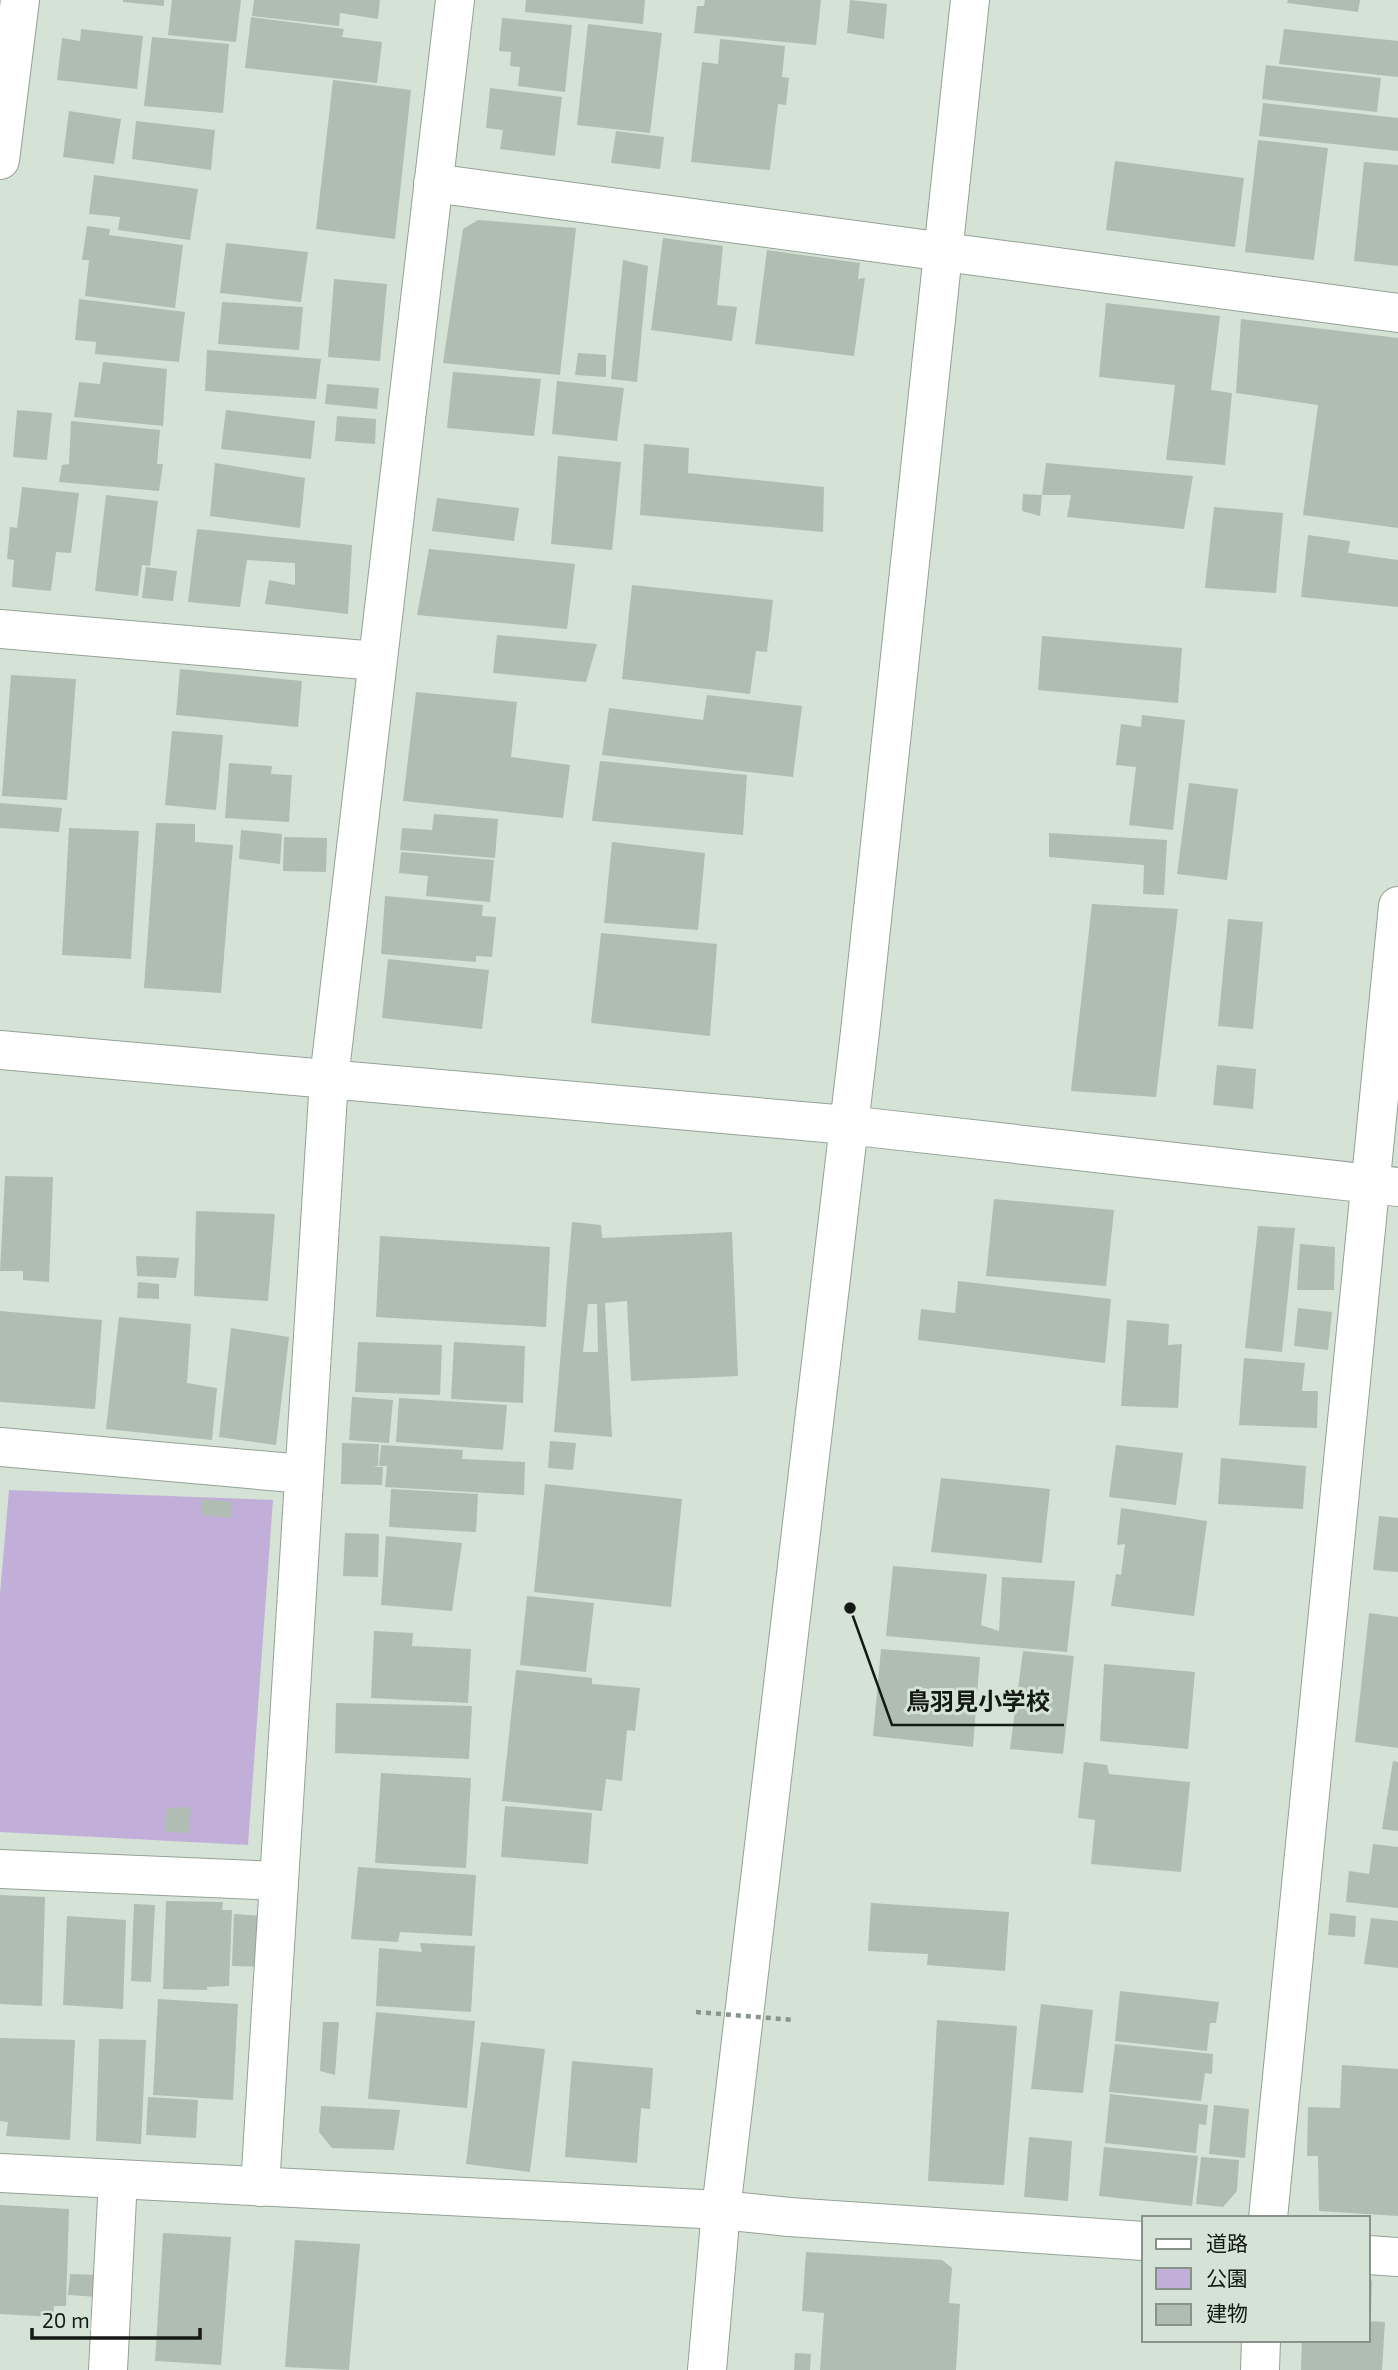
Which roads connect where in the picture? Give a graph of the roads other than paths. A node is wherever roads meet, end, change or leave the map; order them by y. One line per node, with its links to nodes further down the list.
1 (20, 0): 4 (street)
2 (455, 0): 5 (street)
3 (970, 0): 6 (street)
4 (0, 160)
5 (433, 183): 6 (street); 9 (street)
6 (943, 251): 7 (street); 13 (street)
7 (1398, 313)
8 (0, 629): 9 (street)
9 (377, 661): 12 (street)
10 (1398, 906): 14 (street)
11 (0, 1050): 12 (street)
12 (329, 1079): 13 (street); 16 (street)
13 (848, 1125): 14 (street); 22 (street)
14 (1385, 1186): 23 (street)
15 (0, 1447): 16 (street)
16 (304, 1474): 18 (street)
17 (0, 1870): 18 (street)
18 (279, 1881): 21 (street)
19 (0, 2173): 20 (street)
20 (118, 2179): 21 (street); 28 (street)
21 (260, 2186): 22 (street)
22 (722, 2210): 24 (street); 29 (street)
23 (1268, 2216)
24 (1142, 2241)
25 (1370, 2255): 26 (street)
26 (1398, 2257)
27 (1261, 2342): 30 (street)
28 (108, 2370)
29 (707, 2370)
30 (1260, 2370)

